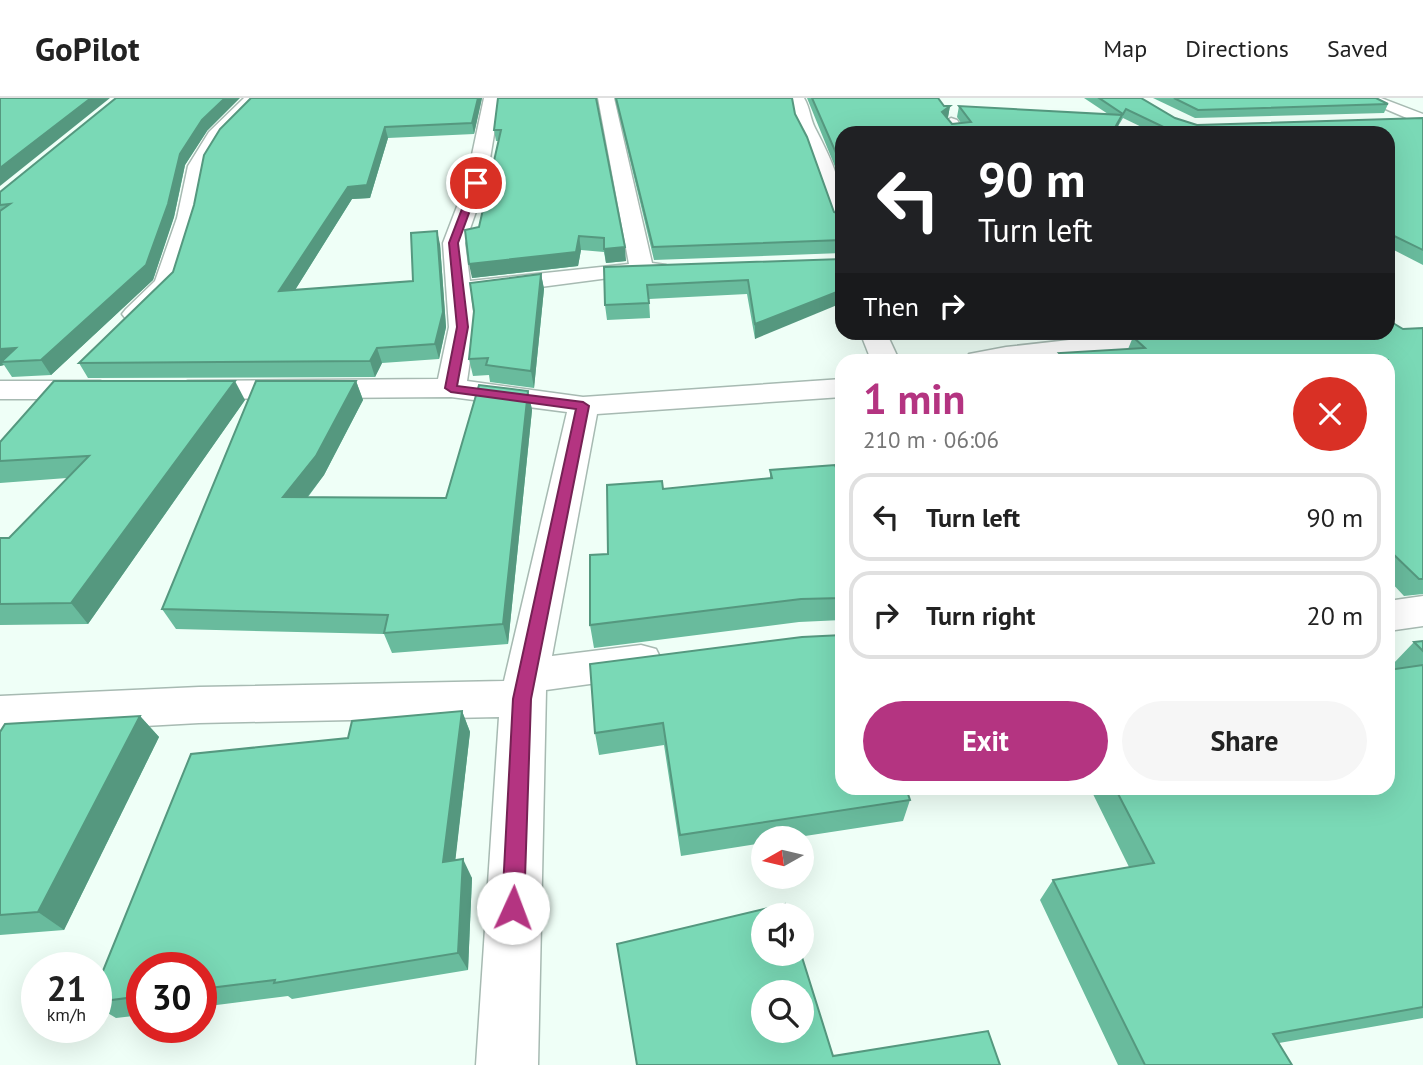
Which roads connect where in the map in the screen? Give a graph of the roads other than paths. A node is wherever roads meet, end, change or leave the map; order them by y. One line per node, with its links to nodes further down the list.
1 (253, 98): 12 (street)
2 (492, 98): 11 (street)
3 (606, 98): 10 (street)
4 (796, 98): 8 (street)
5 (1368, 98): 6 (street)
6 (1423, 119): 7 (street)
7 (1381, 122)
8 (833, 164)
9 (682, 269): 10 (street)
10 (642, 270): 11 (street)
11 (458, 290): 16 (street)
12 (117, 332)
13 (1069, 340): 14 (street)
14 (1010, 354)
15 (68, 380): 16 (street); 18 (street); 20 (street)
16 (451, 388): 19 (street)
17 (835, 388): 19 (street)
18 (0, 390)
19 (583, 406): 24 (street)
20 (29, 417)
21 (1423, 611): 22 (street)
22 (1395, 615)
23 (676, 657): 24 (street)
24 (524, 687): 25 (street); 26 (street)
25 (0, 715)
26 (507, 1065)

